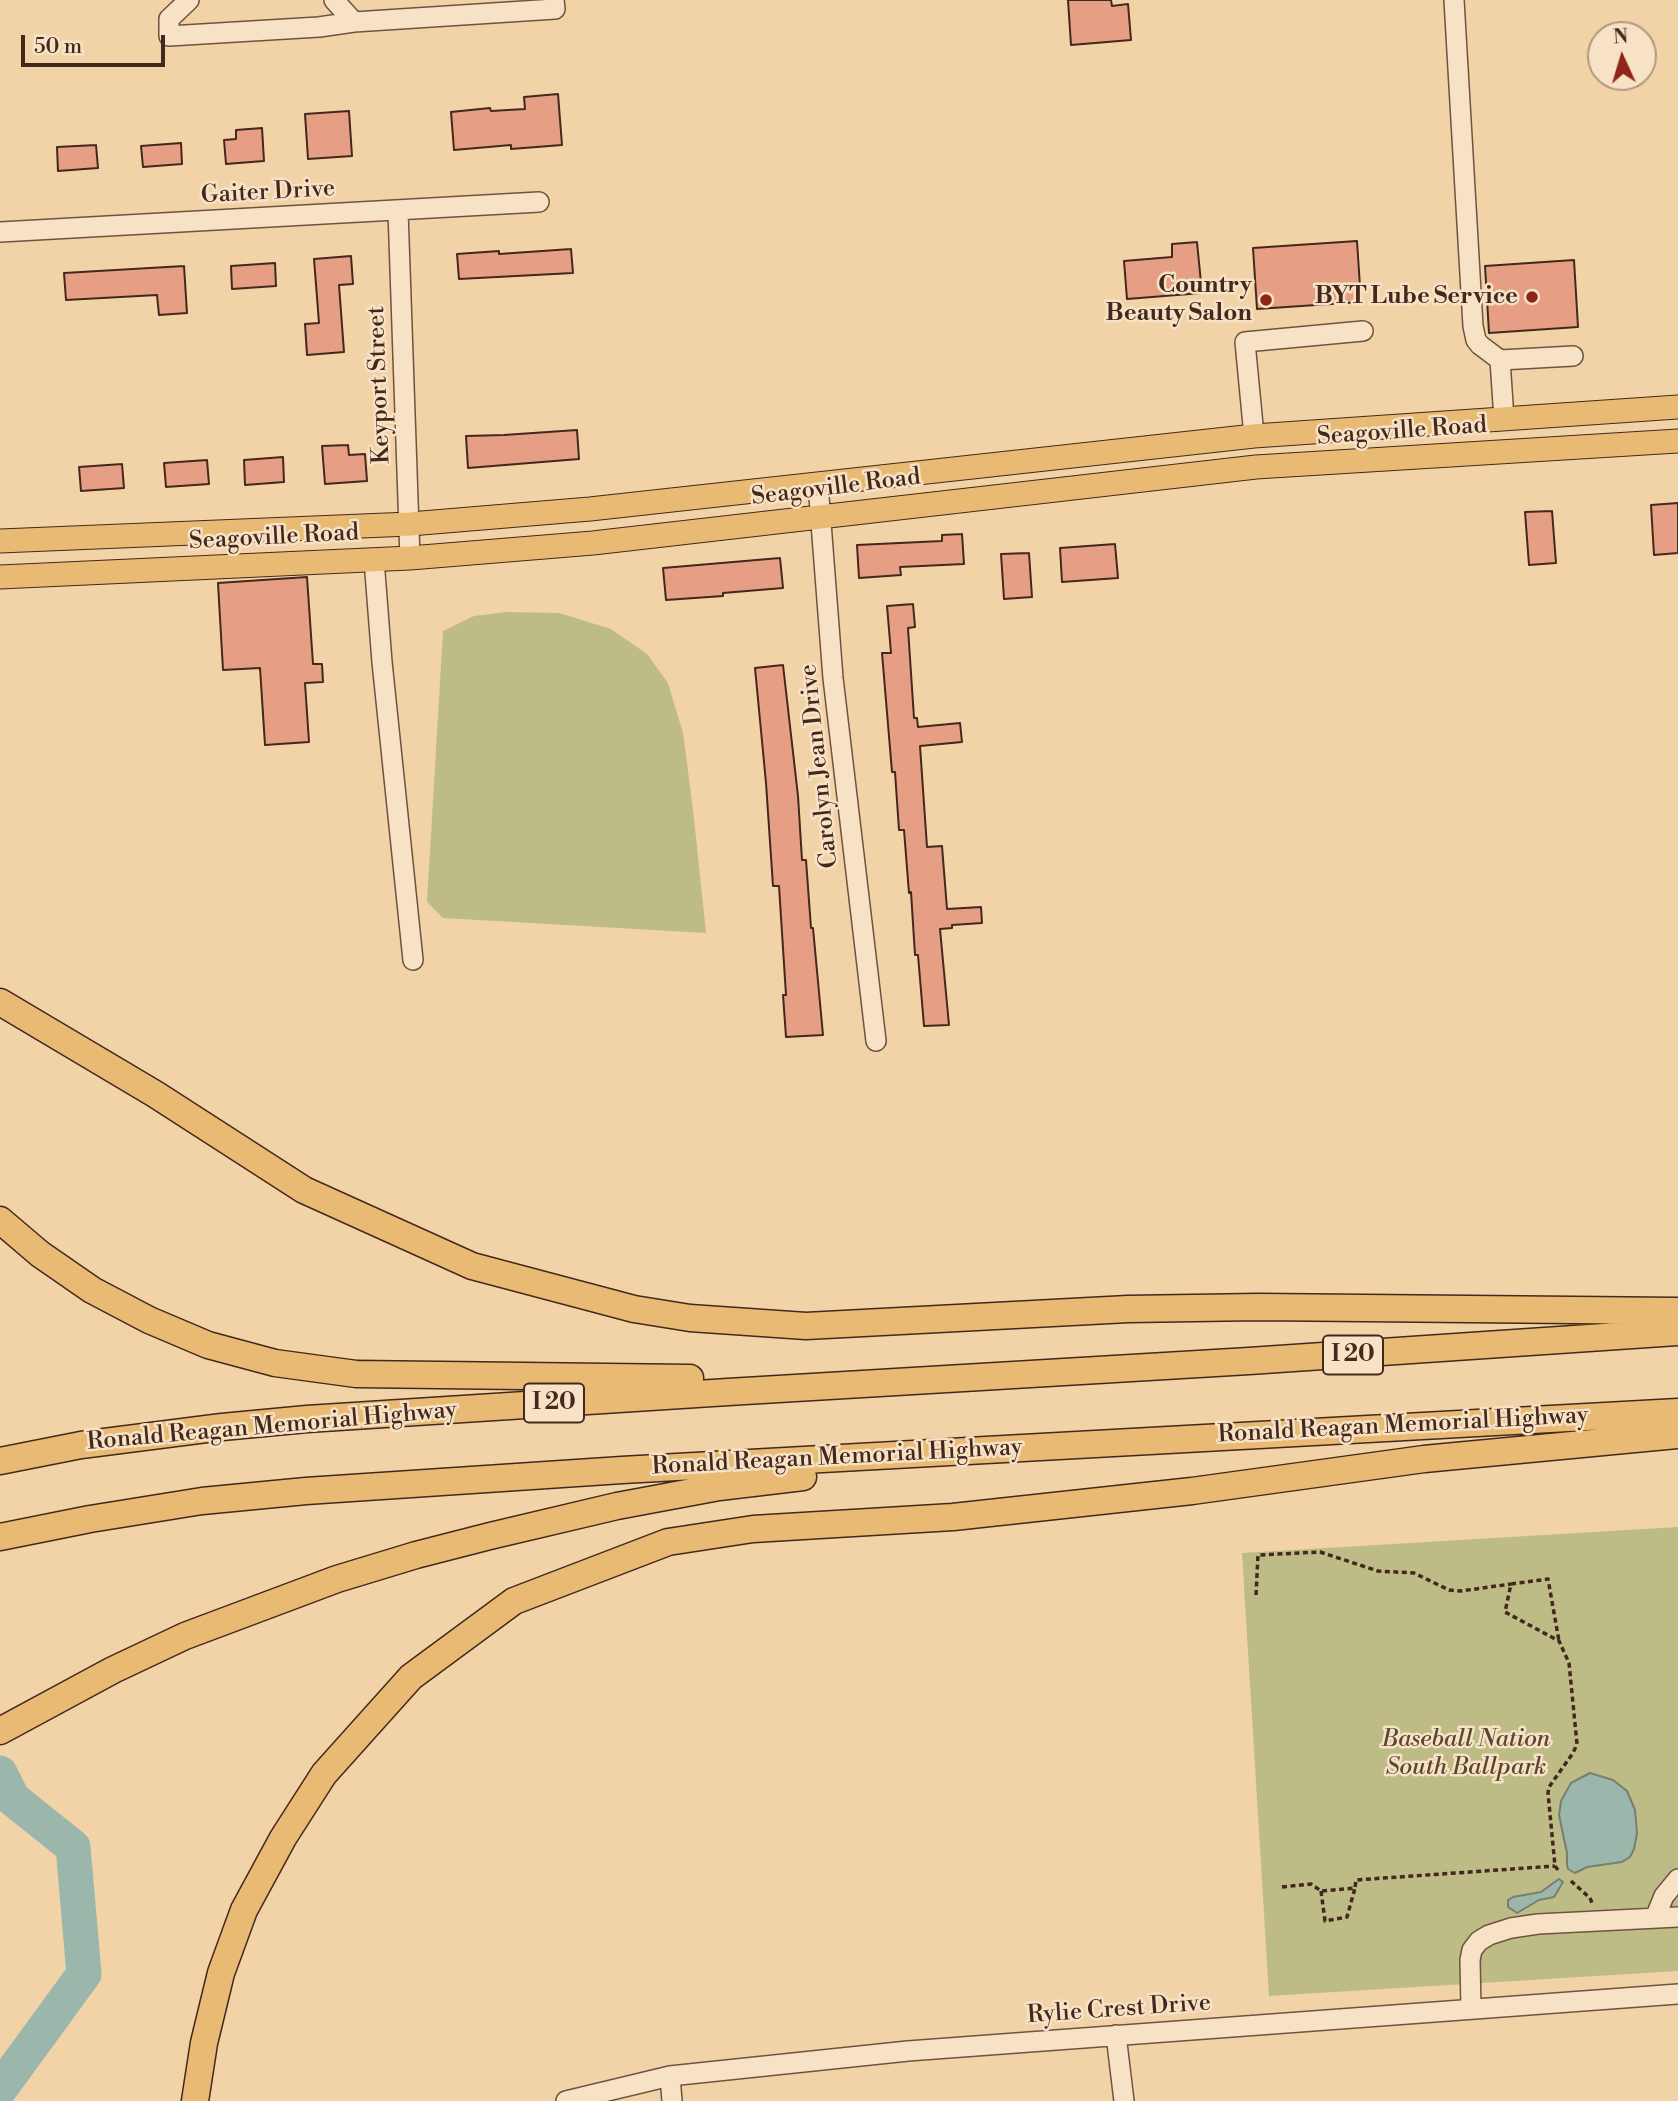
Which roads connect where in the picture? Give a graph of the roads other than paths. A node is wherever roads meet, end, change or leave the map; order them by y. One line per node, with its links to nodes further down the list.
1 (190, 0): 5 (street)
2 (334, 0): 5 (street)
3 (554, 0): 5 (street)
4 (1454, 0): 11 (street)
5 (354, 22)
6 (539, 202): 7 (street, Gaiter Drive)
7 (398, 211): 8 (street, Gaiter Drive); 20 (street, Keyport Street)
8 (0, 232)
9 (1363, 331): 14 (street)
10 (1573, 356): 11 (street)
11 (1500, 360): 13 (street)
12 (1678, 407): 13 (main road, Seagoville Road)
13 (1504, 419): 14 (main road, Seagoville Road); 16 (main road)
14 (1254, 436): 17 (main road); 18 (main road, Seagoville Road)
15 (1678, 441): 16 (main road, Seagoville Road)
16 (1506, 452): 17 (main road, Seagoville Road)
17 (1256, 467): 19 (main road, Seagoville Road)
18 (818, 484): 19 (street, Carolyn Jean Drive); 20 (main road, Seagoville Road)
19 (822, 515): 23 (main road, Seagoville Road); 29 (street, Carolyn Jean Drive)
20 (410, 524): 21 (main road, Seagoville Road); 23 (street, Keyport Street)
21 (223, 532): 22 (main road, Seagoville Road); 25 (main road)
22 (0, 541)
23 (410, 558): 24 (main road, Seagoville Road)
24 (374, 560): 25 (main road, Seagoville Road); 27 (street)
25 (225, 567): 26 (main road, Seagoville Road)
26 (0, 577)
27 (413, 960)
28 (0, 1002): 31 (highway)
29 (876, 1041)
30 (0, 1220): 33 (highway)
31 (1678, 1311)
32 (1678, 1332): 33 (highway, Ronald Reagan Memorial Highway / I 20)
33 (1028, 1375): 37 (highway, Ronald Reagan Memorial Highway / I 20)
34 (1678, 1412): 35 (highway, Ronald Reagan Memorial Highway)
35 (1223, 1436): 38 (highway, Ronald Reagan Memorial Highway); 39 (highway)
36 (1678, 1436): 47 (highway)
37 (0, 1461)
38 (0, 1537)
39 (0, 1731)
40 (1678, 1879): 42 (street)
41 (1678, 1917): 42 (street)
42 (1655, 1918): 44 (street)
43 (1678, 1994): 44 (street, Rylie Crest Drive)
44 (1471, 2009): 45 (street, Rylie Crest Drive)
45 (1116, 2035): 46 (street, Rylie Crest Drive); 50 (street)
46 (670, 2076): 48 (street, Rylie Crest Drive); 49 (street)
47 (195, 2101)
48 (566, 2101)
49 (672, 2101)
50 (1124, 2101)

